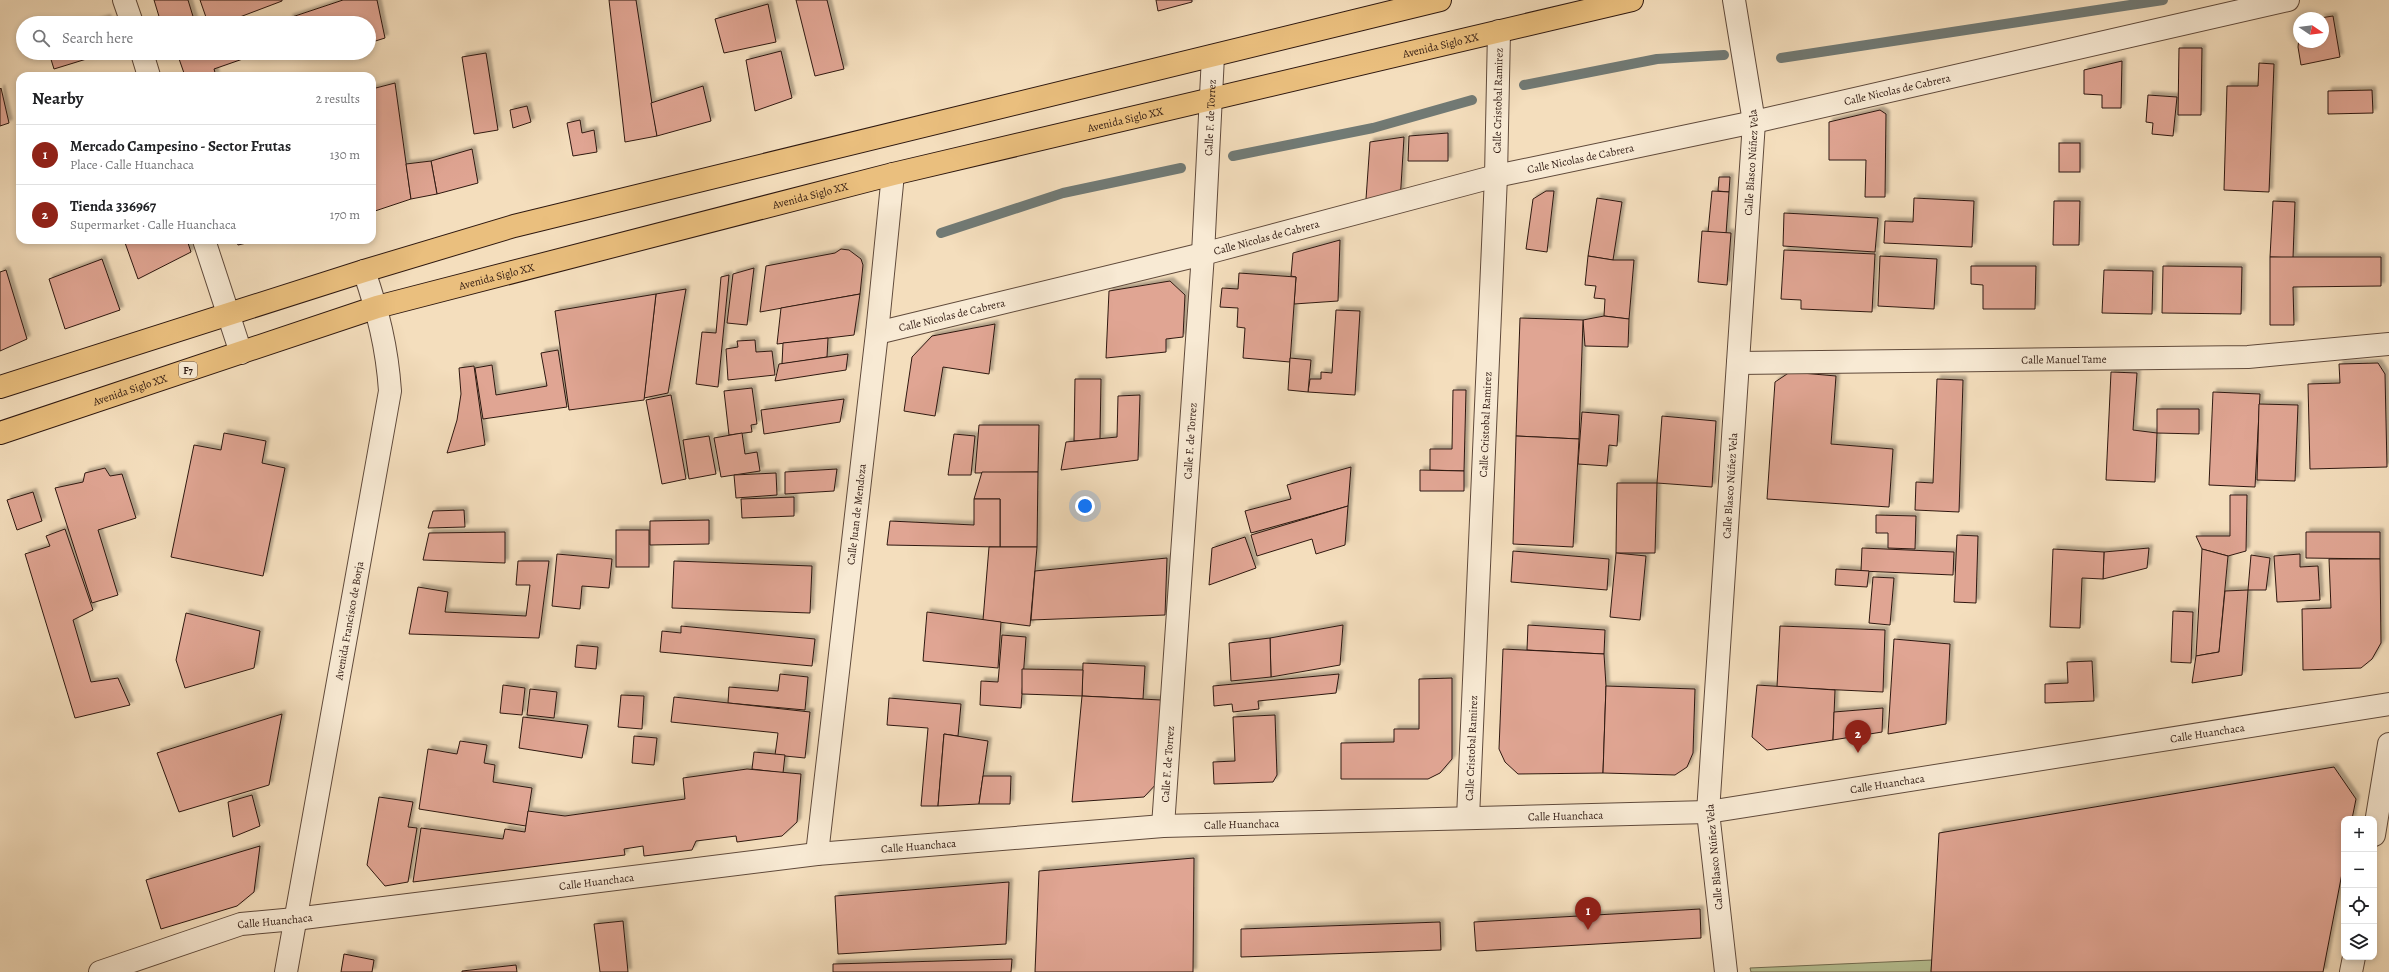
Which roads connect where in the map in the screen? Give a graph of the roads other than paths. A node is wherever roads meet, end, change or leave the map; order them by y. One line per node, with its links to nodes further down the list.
1 (124, 0): 6 (street)
2 (1440, 0): 8 (highway)
3 (1632, 0): 7 (highway, Avenida Siglo XX)
4 (1734, 0): 12 (street, Calle Blasco Núñez Vela)
5 (2288, 0): 12 (street, Calle Nicolas de Cabrera)
6 (130, 16)
7 (1499, 31): 11 (highway, Avenida Siglo XX); 14 (street, Calle Cristobal Ramirez)
8 (1213, 56): 11 (street, Calle F. de Torrez); 17 (highway)
9 (144, 60): 10 (street)
10 (148, 72)
11 (1211, 100): 13 (highway, Avenida Siglo XX); 16 (street, Calle F. de Torrez)
12 (1754, 122): 14 (street, Calle Nicolas de Cabrera); 23 (street, Calle Blasco Núñez Vela)
13 (893, 174): 18 (highway, Avenida Siglo XX); 20 (street, Calle Juan de Mendoza)
14 (1496, 176): 16 (street, Calle Nicolas de Cabrera); 30 (street, Calle Cristobal Ramirez)
15 (205, 244): 19 (street)
16 (1203, 254): 20 (street, Calle Nicolas de Cabrera); 31 (street, Calle F. de Torrez)
17 (364, 271): 18 (street, Avenida Francisco de Borja); 19 (highway)
18 (377, 307): 22 (highway, Avenida Siglo XX / F7); 33 (street, Avenida Francisco de Borja)
19 (228, 314): 22 (street); 24 (highway)
20 (877, 332): 32 (street, Calle Juan de Mendoza)
21 (2389, 344): 23 (street, Calle Manuel Tame)
22 (241, 353): 25 (highway, Avenida Siglo XX / F7)
23 (1738, 362): 28 (street, Calle Blasco Núñez Vela)
24 (0, 387)
25 (0, 433)
26 (2389, 704): 28 (street, Calle Huanchaca)
27 (2389, 744): 29 (street)
28 (1708, 812): 30 (street, Calle Huanchaca); 37 (street, Calle Blasco Núñez Vela)
29 (2377, 816)
30 (1468, 818): 31 (street, Calle Huanchaca)
31 (1163, 826): 32 (street, Calle Huanchaca)
32 (817, 854): 33 (street, Calle Huanchaca)
33 (295, 920): 35 (street, Calle Huanchaca); 36 (street, Avenida Francisco de Borja)
34 (2353, 960): 38 (street)
35 (100, 972)
36 (286, 972)
37 (1726, 972)
38 (2351, 972)

